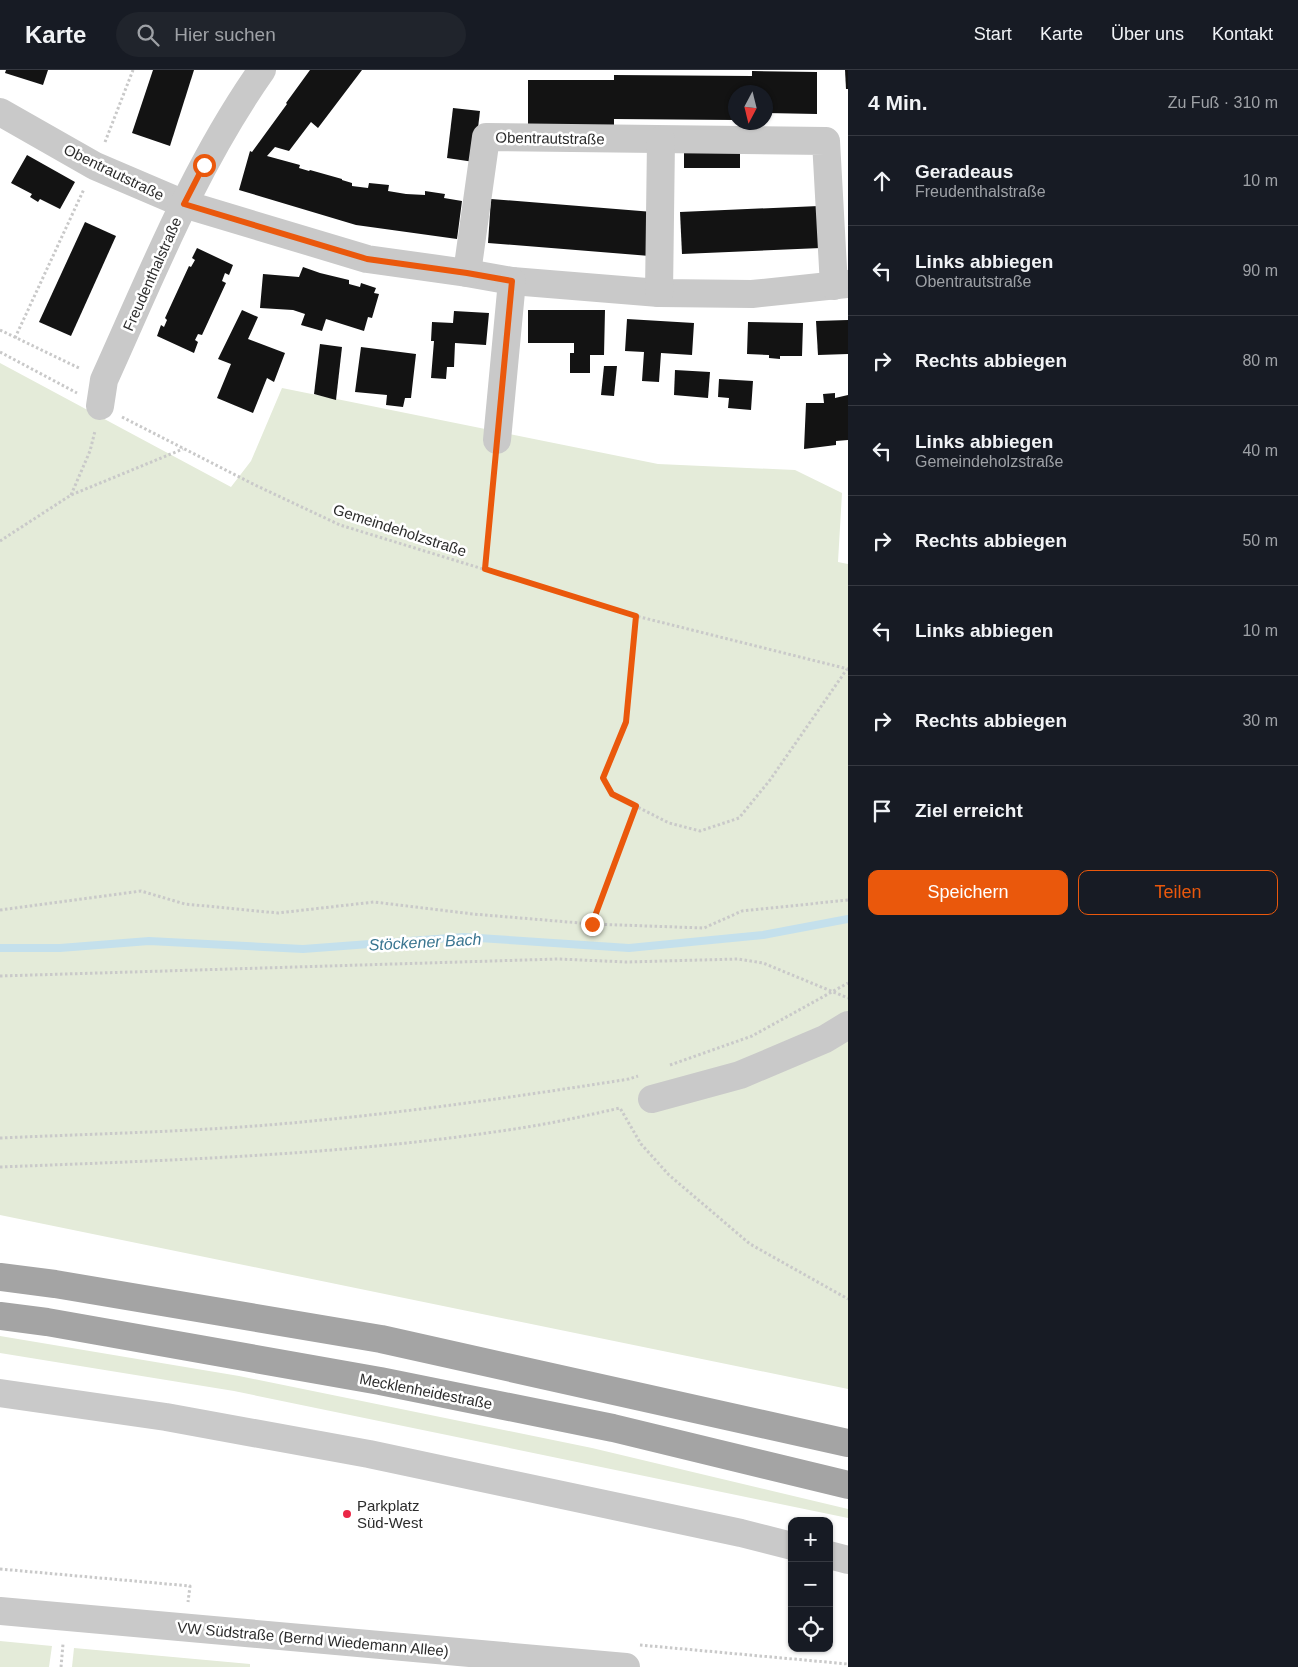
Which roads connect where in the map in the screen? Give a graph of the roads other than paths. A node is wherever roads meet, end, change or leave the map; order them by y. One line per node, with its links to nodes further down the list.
1 (262, 70): 4 (street, Freudenthalstraße)
2 (0, 112): 4 (street, Obentrautstraße)
3 (661, 140): 5 (street, Obentrautstraße); 7 (street, Obentrautstraße); 8 (street)
4 (184, 204): 5 (street, Obentrautstraße); 9 (street, Freudenthalstraße)
5 (467, 273): 6 (street, Obentrautstraße)
6 (512, 281): 8 (street, Obentrautstraße); 10 (street)
7 (841, 285): 8 (street, Obentrautstraße)
8 (659, 293)
9 (100, 406)
10 (497, 440)
11 (848, 1025): 12 (street)
12 (652, 1099)
13 (0, 1277): 16 (main road)
14 (0, 1316): 17 (main road, Mecklenheidestraße)
15 (0, 1393): 18 (street)
16 (848, 1443)
17 (848, 1485)
18 (788, 1545)
19 (833, 1556): 20 (street)
20 (848, 1560)
21 (0, 1611): 22 (street, VW Südstraße (Bernd Wiedemann Allee))
22 (626, 1667)

